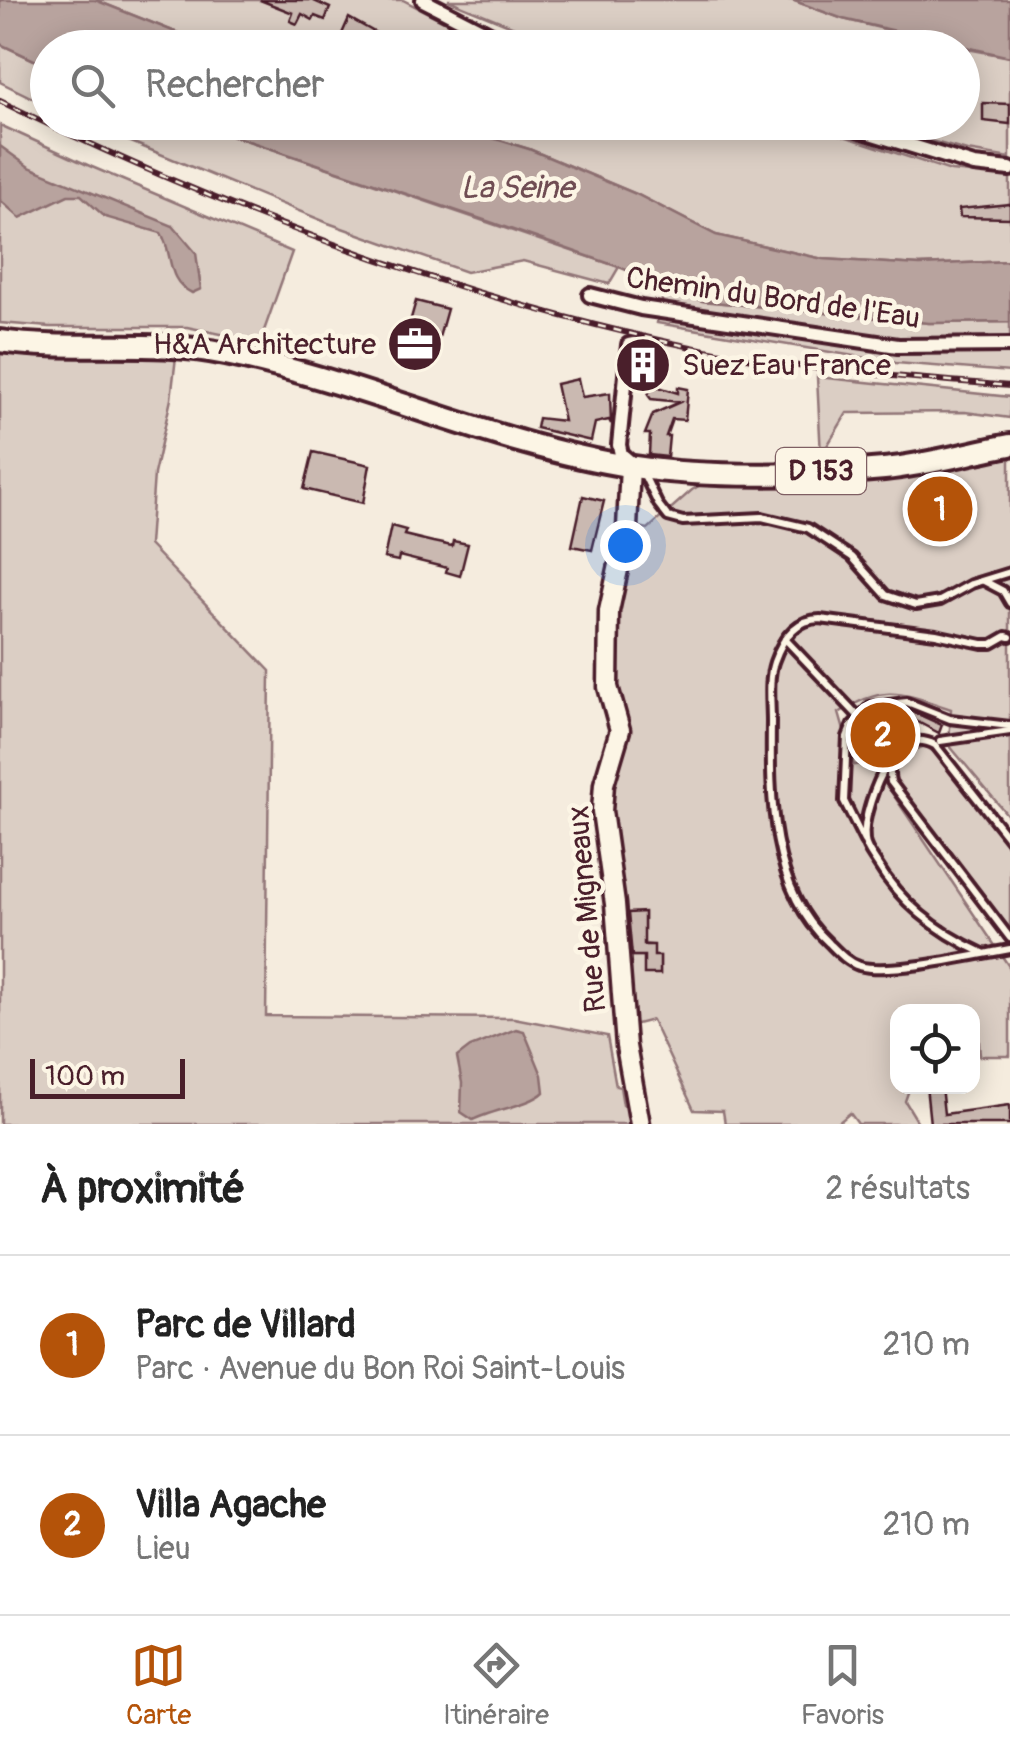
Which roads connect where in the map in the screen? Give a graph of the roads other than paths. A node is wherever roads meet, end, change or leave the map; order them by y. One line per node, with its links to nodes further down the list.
1 (423, 0): 2 (street)
2 (481, 30)
3 (893, 140): 4 (street)
4 (1010, 169)
5 (590, 295): 8 (street, Chemin du Bord de l'Eau)
6 (0, 341): 10 (main road, D 153)
7 (634, 344): 10 (street)
8 (1010, 346)
9 (1010, 444): 10 (main road, D 153)
10 (632, 467): 12 (lane); 26 (street, Rue de Migneaux)
11 (1010, 572): 12 (lane)
12 (982, 580): 13 (lane)
13 (1010, 603)
14 (1010, 624): 15 (lane)
15 (1008, 636): 16 (lane)
16 (785, 638): 17 (lane); 25 (lane)
17 (859, 716): 18 (lane); 23 (lane)
18 (950, 719): 19 (lane); 20 (lane)
19 (1010, 729): 20 (lane)
20 (938, 743): 21 (lane); 22 (lane)
21 (890, 761): 23 (lane); 24 (lane)
22 (1010, 840)
23 (864, 841): 25 (lane)
24 (1009, 946): 25 (lane)
25 (984, 953)
26 (640, 1124)

